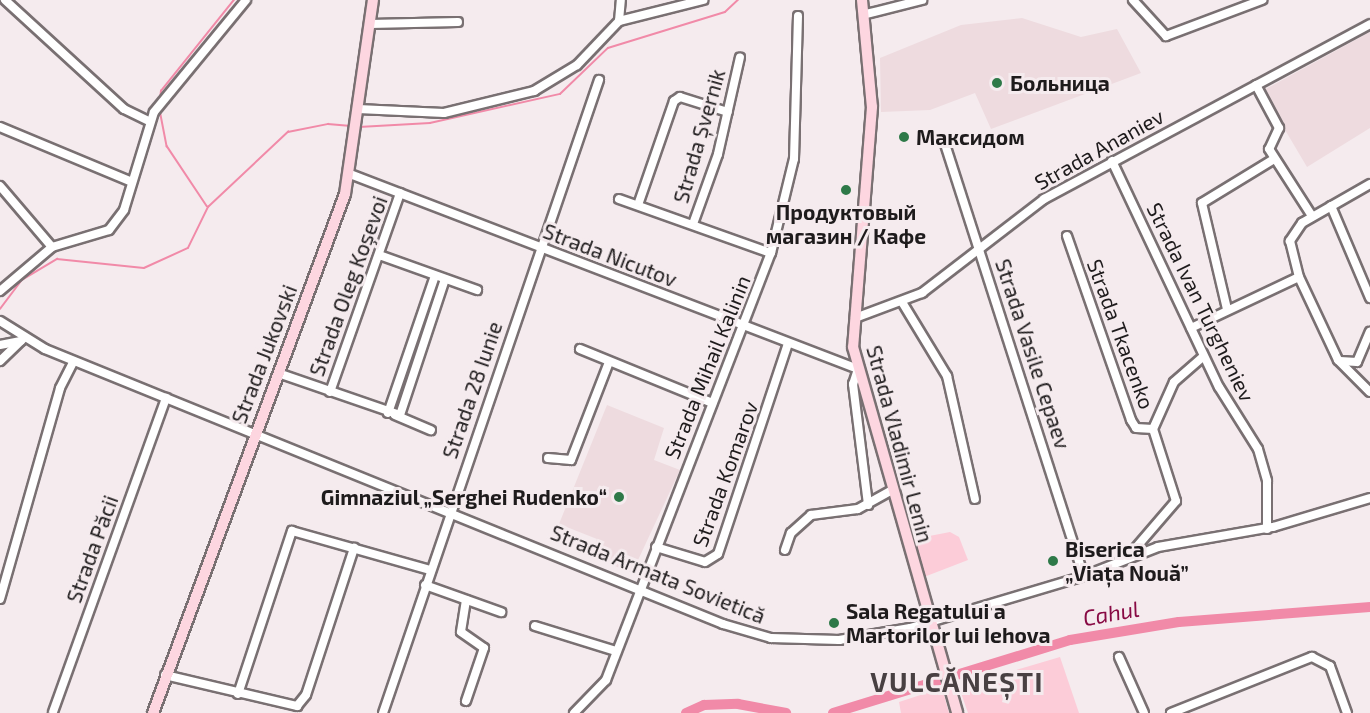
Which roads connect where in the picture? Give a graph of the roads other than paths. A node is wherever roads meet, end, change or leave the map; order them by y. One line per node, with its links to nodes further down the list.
1 (5, 0): 21 (street)
2 (246, 0): 21 (street)
3 (373, 0): 14 (main road, Strada Jukovski)
4 (621, 0): 12 (street)
5 (703, 0): 12 (street)
6 (862, 0): 10 (main road, Strada Vladimir Lenin)
7 (922, 0): 10 (street)
8 (1133, 0): 9 (street)
9 (1262, 0)
10 (866, 14): 50 (main road, Strada Vladimir Lenin)
11 (798, 16): 40 (street, Strada Mihail Kalinin)
12 (619, 21): 20 (street)
13 (458, 22): 14 (street)
14 (370, 24): 20 (main road, Strada Jukovski)
15 (1370, 24): 18 (street, Strada Ananiev)
16 (740, 57): 19 (street, Strada Șvernik)
17 (599, 80): 38 (street, Strada 28 Iunie)
18 (1256, 85): 24 (street); 25 (street, Strada Ananiev)
19 (728, 112): 32 (street); 35 (street, Strada Șvernik)
20 (358, 114): 26 (main road, Strada Jukovski)
21 (149, 121): 27 (street)
22 (0, 127): 27 (street)
23 (945, 144): 39 (street, Strada Vasile Cepaev)
24 (1274, 159): 34 (street); 49 (street)
25 (1112, 161): 39 (street, Strada Ananiev); 53 (street, Strada Ivan Turgheniev)
26 (350, 174): 30 (street, Strada Nicutov); 65 (main road, Strada Jukovski)
27 (132, 182): 37 (street)
28 (1370, 184): 33 (street)
29 (0, 186): 37 (street)
30 (400, 193): 38 (street, Strada Nicutov); 41 (street, Strada Oleg Koşevoi)
31 (619, 199): 32 (street)
32 (638, 205): 35 (street)
33 (1331, 206): 34 (street); 47 (street)
34 (1312, 216): 43 (street)
35 (693, 224): 40 (street)
36 (1066, 236): 71 (street, Strada Tkacenko)
37 (52, 247): 46 (street)
38 (541, 247): 52 (street, Strada Nicutov); 79 (street, Strada 28 Iunie)
39 (980, 249): 48 (street, Strada Ananiev); 86 (street, Strada Vasile Cepaev)
40 (771, 253): 52 (street, Strada Mihail Kalinin)
41 (382, 256): 42 (street); 66 (street, Strada Oleg Koşevoi)
42 (435, 276): 44 (street); 70 (street)
43 (1299, 278): 49 (street); 60 (street)
44 (445, 279): 45 (street); 70 (street)
45 (477, 290)
46 (0, 291)
47 (1370, 298)
48 (902, 302): 50 (street, Strada Ananiev); 77 (street)
49 (1227, 309): 53 (street)
50 (855, 318): 64 (main road, Strada Vladimir Lenin)
51 (0, 321): 55 (street, Strada Armata Sovietică)
52 (743, 326): 56 (street, Strada Nicutov); 69 (street, Strada Mihail Kalinin)
53 (1191, 328): 59 (street, Strada Ivan Turgheniev)
54 (1370, 332): 60 (street)
55 (22, 339): 57 (street); 61 (street); 62 (street, Strada Armata Sovietică)
56 (788, 343): 64 (street, Strada Nicutov); 81 (street, Strada Komarov)
57 (0, 345)
58 (580, 349): 63 (street)
59 (1203, 357): 71 (street); 80 (street, Strada Ivan Turgheniev)
60 (1338, 360): 67 (street)
61 (0, 361)
62 (74, 361): 68 (street, Strada Armata Sovietică); 89 (street)
63 (609, 362): 69 (street); 74 (street)
64 (858, 369): 75 (main road, Strada Vladimir Lenin); 78 (street)
65 (278, 373): 66 (street); 73 (main road, Strada Jukovski)
66 (330, 392): 70 (street)
67 (1370, 392)
68 (166, 398): 73 (street, Strada Armata Sovietică); 99 (street, Strada Păcii)
69 (712, 403): 81 (street, Strada Mihail Kalinin)
70 (392, 414): 72 (street)
71 (1153, 429): 84 (street)
72 (431, 430)
73 (255, 433): 79 (street, Strada Armata Sovietică); 96 (main road, Strada Jukovski)
74 (548, 458)
75 (890, 491): 78 (street); 92 (main road, Strada Vladimir Lenin)
76 (1370, 498): 80 (street, Strada Armata Sovietică)
77 (975, 499)
78 (868, 505): 83 (street)
79 (450, 511): 85 (street, Strada 28 Iunie); 88 (street, Strada Armata Sovietică)
80 (1267, 529): 84 (street, Strada Armata Sovietică)
81 (656, 547): 88 (street, Strada Mihail Kalinin)
82 (354, 548): 85 (street); 97 (street); 97 (street)
83 (785, 550)
84 (1125, 560): 86 (street, Strada Armata Sovietică)
85 (430, 570): 87 (street, Strada 28 Iunie)
86 (1084, 576): 92 (street, Strada Armata Sovietică)
87 (425, 585): 90 (street); 102 (street, Strada 28 Iunie)
88 (640, 586): 92 (street, Strada Armata Sovietică); 94 (street, Strada Mihail Kalinin)
89 (0, 599)
90 (466, 600): 91 (street); 98 (street)
91 (501, 612)
92 (929, 622): 103 (main road, Strada Vladimir Lenin)
93 (535, 626): 94 (street)
94 (616, 651): 100 (street, Strada Mihail Kalinin)
95 (1119, 657): 104 (street)
96 (165, 675): 97 (street); 101 (main road, Strada Jukovski)
97 (238, 694)
98 (466, 701)
99 (53, 712)
100 (576, 712)
101 (153, 713)
102 (383, 713)
103 (957, 713)
104 (1144, 713)
105 (1171, 713): 106 (street)
106 (1347, 713)

